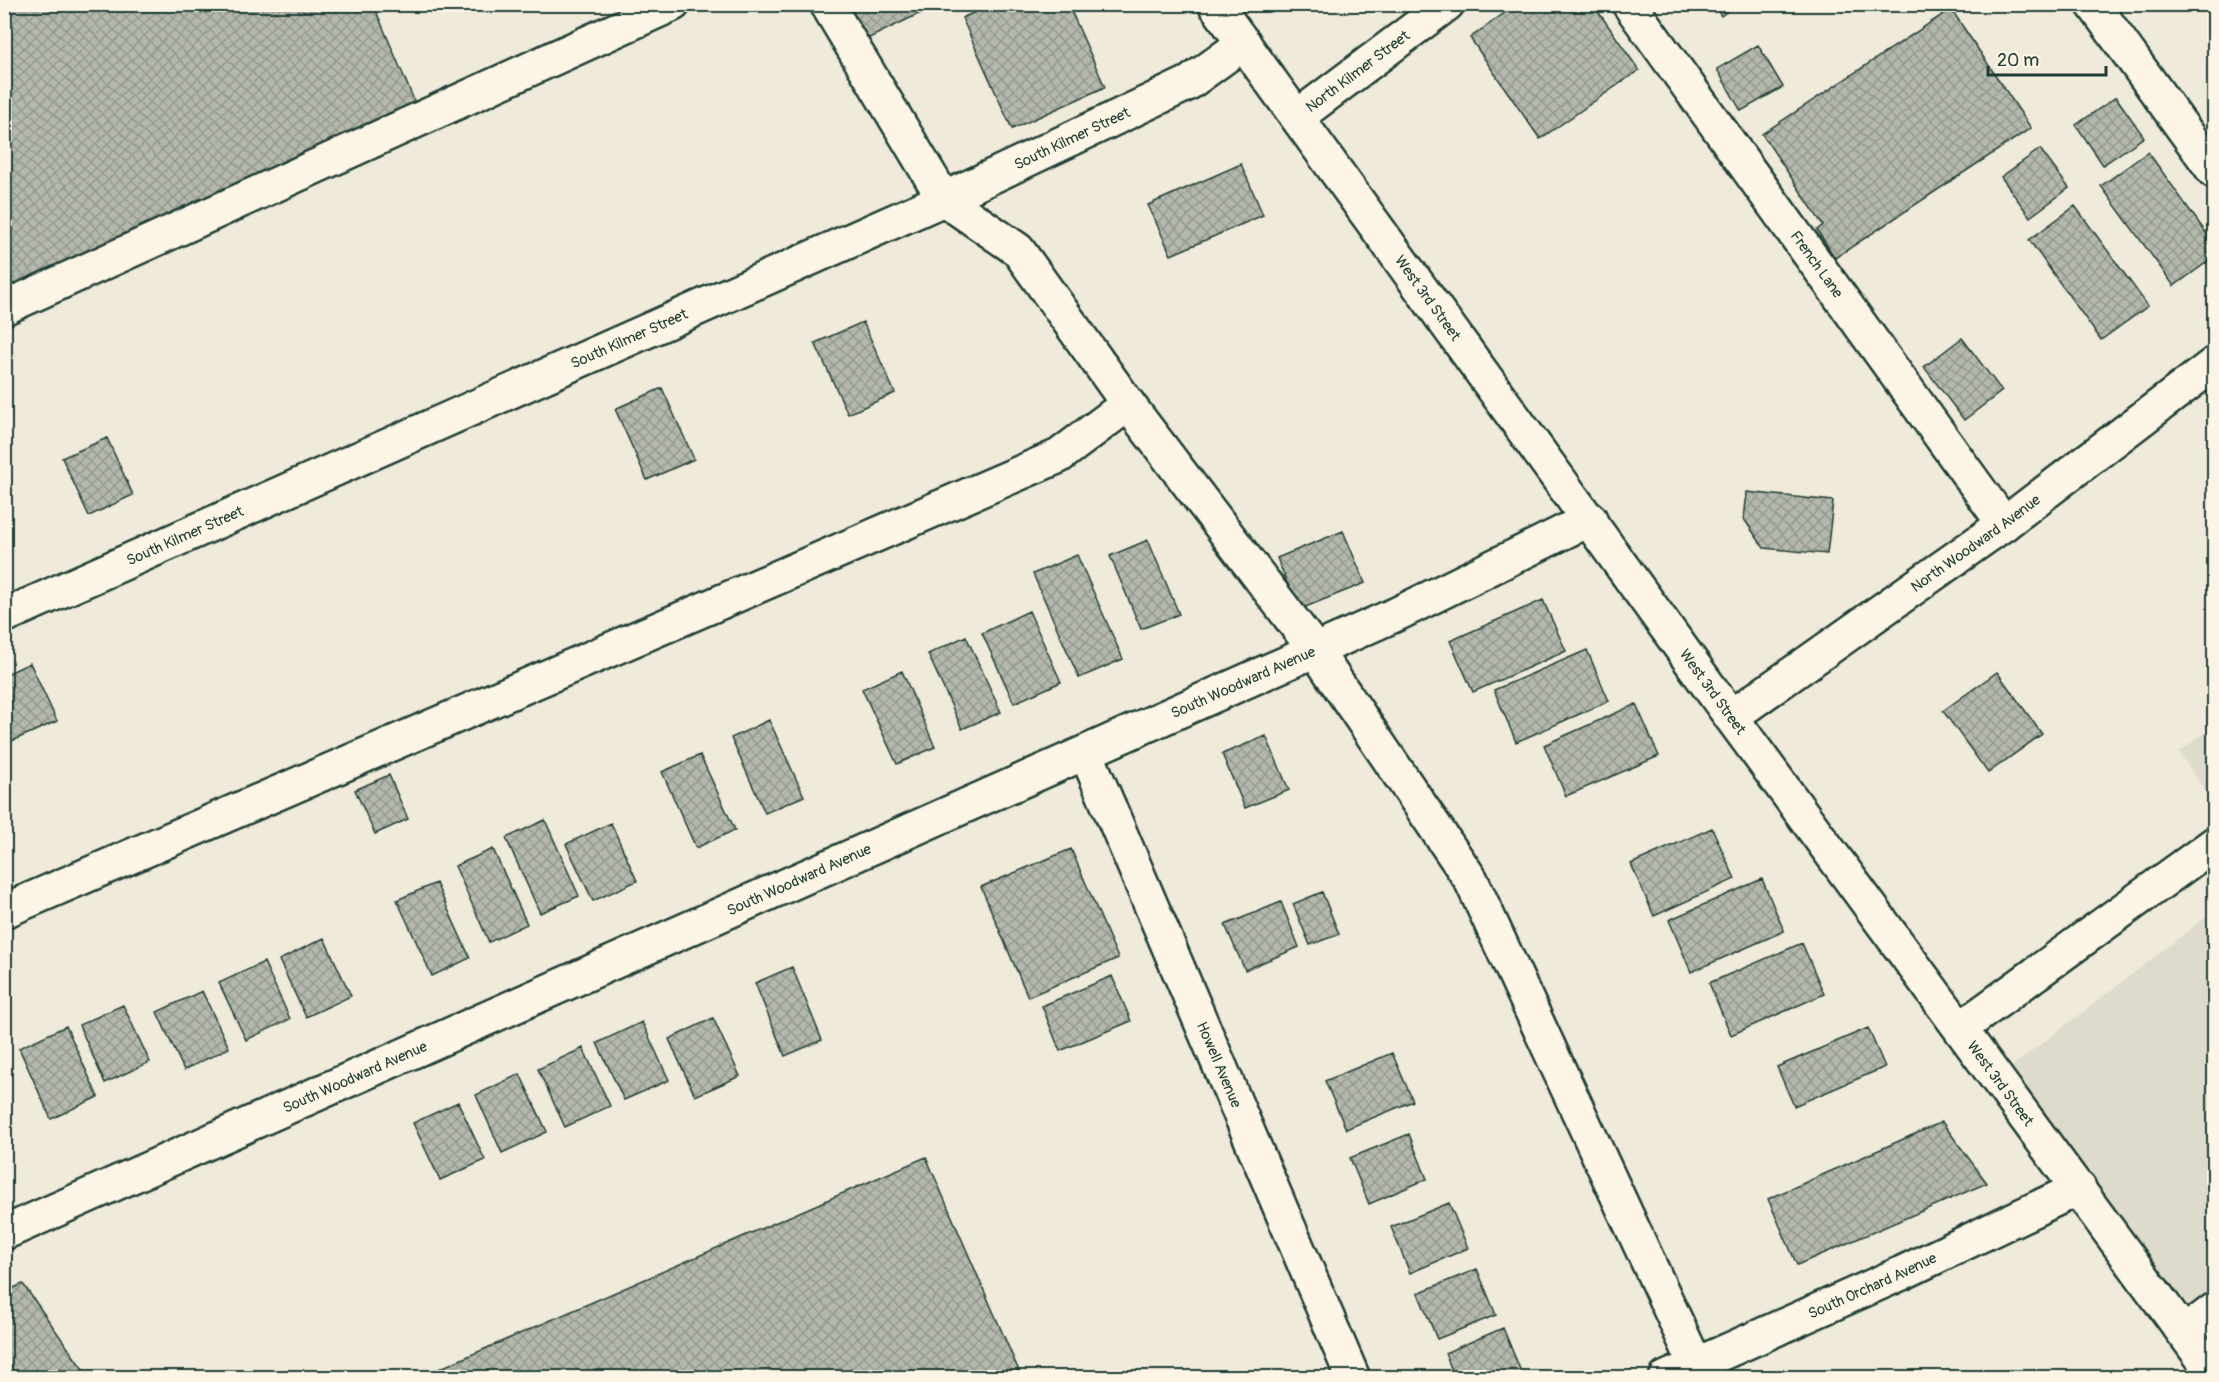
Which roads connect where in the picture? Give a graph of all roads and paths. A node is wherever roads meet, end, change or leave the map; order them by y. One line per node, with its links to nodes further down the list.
1 (673, 4): 11 (street)
2 (827, 4): 10 (street)
3 (1215, 4): 7 (street, West 3rd Street)
4 (1447, 4): 8 (street, North Kilmer Street)
5 (1629, 4): 15 (street, French Lane)
6 (2093, 4): 9 (street)
7 (1244, 43): 8 (street, West 3rd Street); 10 (street, South Kilmer Street)
8 (1297, 117): 14 (street, West 3rd Street)
9 (2214, 171)
10 (944, 199): 13 (street); 16 (street, South Kilmer Street)
11 (4, 308)
12 (2214, 364): 15 (street, North Woodward Avenue)
13 (1128, 404): 17 (street); 21 (street)
14 (1590, 519): 17 (street, South Woodward Avenue); 18 (street, West 3rd Street)
15 (2004, 524): 18 (street, North Woodward Avenue)
16 (4, 616)
17 (1315, 650): 19 (street, South Woodward Avenue); 27 (street)
18 (1731, 717): 22 (street, West 3rd Street)
19 (1086, 753): 24 (street, South Woodward Avenue); 29 (street, Howell Avenue)
20 (2214, 844): 22 (street)
21 (4, 911)
22 (1960, 1028): 23 (street, West 3rd Street)
23 (2079, 1188): 26 (street, West 3rd Street); 27 (street, South Orchard Avenue)
24 (4, 1233)
25 (2214, 1310): 26 (street)
26 (2184, 1333): 28 (street, West 3rd Street)
27 (1699, 1371): 30 (street, South Orchard Avenue)
28 (2214, 1374)
29 (1353, 1377)
30 (1666, 1377)

